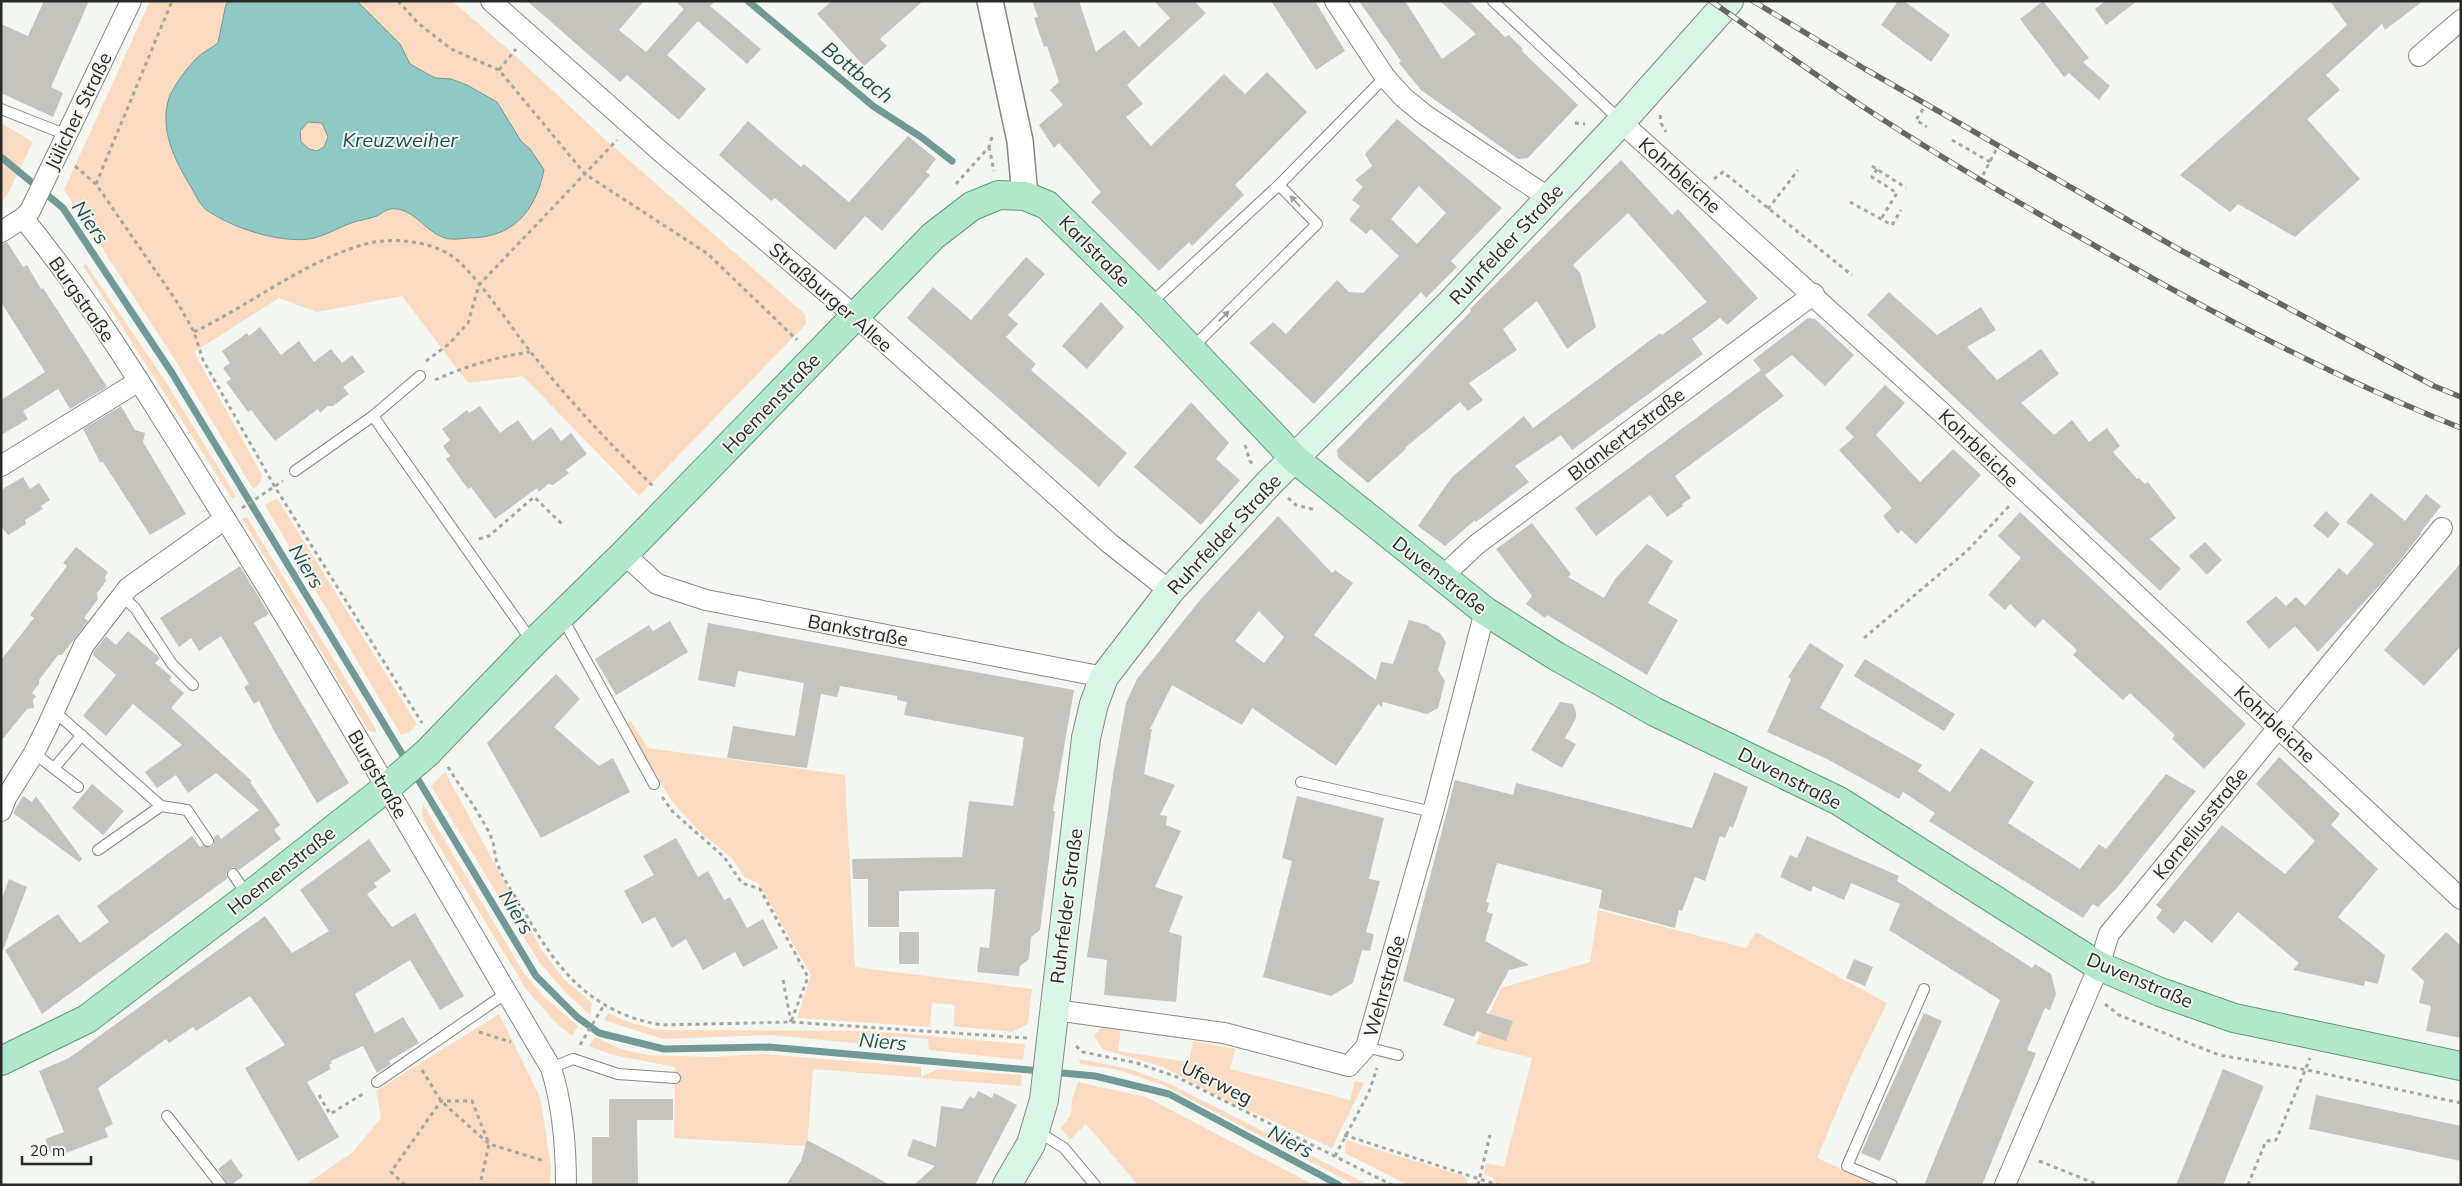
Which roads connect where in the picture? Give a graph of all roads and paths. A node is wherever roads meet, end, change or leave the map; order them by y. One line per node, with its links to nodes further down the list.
1 (131, 1): 17 (street, Jülicher Straße)
2 (172, 1): 28 (path)
3 (398, 1): 25 (path)
4 (491, 1): 15 (street, Straßburger Allee)
5 (990, 1): 31 (street)
6 (1335, 1): 11 (street)
7 (1493, 1): 14 (lane, Kohrbleiche)
8 (1729, 1): 14 (main road, Ruhrfelder Straße)
9 (2461, 20): 10 (street)
10 (2419, 56)
11 (1385, 78): 29 (lane); 32 (street)
12 (1923, 108): 16 (path)
13 (1, 109): 17 (lane)
14 (1621, 122): 32 (main road, Ruhrfelder Straße); 41 (street, Kohrbleiche)
15 (631, 125): 25 (path); 43 (street, Straßburger Allee)
16 (1927, 127)
17 (67, 135): 20 (street, Jülicher Straße)
18 (1952, 140): 21 (path)
19 (1996, 150): 21 (path)
20 (56, 155): 28 (path, Uferweg); 36 (street, Jülicher Straße)
21 (1990, 162): 26 (path)
22 (1872, 166): 24 (path)
23 (1798, 170): 34 (path)
24 (1877, 170): 30 (path); 37 (path)
25 (585, 174): 40 (path); 47 (path)
26 (1983, 175)
27 (1711, 181): 34 (path)
28 (96, 184): 44 (path, Uferweg)
29 (1279, 185): 42 (lane); 45 (lane, one-way to 29)
30 (1906, 188)
31 (1025, 196): 42 (main road, Karlstraße); 43 (main road, Hoemenstraße)
32 (1549, 198): 51 (main road, Ruhrfelder Straße)
33 (1850, 202): 37 (path)
34 (1768, 208): 39 (path)
35 (1902, 210): 37 (path)
36 (26, 215): 38 (street); 49 (street, Burgstraße)
37 (1881, 219)
38 (1, 232)
39 (1852, 275)
40 (479, 285): 44 (path); 46 (path); 48 (path)
41 (1814, 294): 55 (street, Kohrbleiche); 62 (street, Blankertzstraße)
42 (1149, 305): 45 (main road, Karlstraße)
43 (853, 316): 47 (main road, Hoemenstraße); 63 (street, Straßburger Allee)
44 (194, 332): 54 (path, Uferweg)
45 (1190, 350): 51 (main road, Karlstraße)
46 (530, 352): 48 (path); 56 (path)
47 (815, 358): 56 (main road, Hoemenstraße)
48 (420, 376): 50 (lane)
49 (140, 381): 52 (street); 57 (street, Burgstraße)
50 (373, 416): 53 (lane); 60 (lane)
51 (1295, 459): 62 (main road, Duvenstraße); 63 (main road, Ruhrfelder Straße)
52 (1, 466)
53 (295, 472)
54 (275, 487): 57 (path); 74 (path, Uferweg)
55 (2024, 490): 67 (path); 72 (street, Kohrbleiche)
56 (671, 504): 61 (main road, Hoemenstraße)
57 (232, 515): 64 (street); 78 (street, Burgstraße)
58 (562, 524): 60 (path)
59 (2442, 528): 72 (street, Korneliusstraße)
60 (464, 545): 68 (lane)
61 (624, 554): 66 (main road, Hoemenstraße); 69 (street, Bankstraße)
62 (1442, 577): 65 (main road, Duvenstraße)
63 (1170, 591): 69 (main road, Ruhrfelder Straße)
64 (122, 596): 70 (lane); 71 (street)
65 (1485, 611): 83 (street, Wehrstraße); 89 (main road, Duvenstraße)
66 (562, 617): 68 (main road, Hoemenstraße); 79 (lane)
67 (1864, 638)
68 (533, 643): 74 (main road, Hoemenstraße)
69 (1104, 677): 94 (main road, Ruhrfelder Straße)
70 (193, 685)
71 (54, 711): 73 (lane); 75 (street)
72 (2278, 727): 88 (street, Kohrbleiche); 89 (street, Korneliusstraße)
73 (82, 735): 76 (lane); 81 (lane)
74 (431, 749): 78 (main road, Hoemenstraße); 93 (path, Uferweg)
75 (34, 753): 76 (lane); 82 (street)
76 (54, 768): 80 (lane)
77 (1301, 782): 83 (lane)
78 (392, 783): 87 (main road, Hoemenstraße); 92 (street, Burgstraße)
79 (654, 784): 95 (path)
80 (78, 787)
81 (161, 806): 84 (lane); 85 (lane)
82 (1, 811)
83 (1433, 812): 99 (street, Wehrstraße)
84 (208, 841)
85 (98, 850)
86 (233, 874): 87 (lane)
87 (248, 896): 104 (main road, Hoemenstraße)
88 (2461, 900)
89 (2099, 966): 98 (main road, Duvenstraße); 115 (street, Korneliusstraße)
90 (782, 980): 95 (path)
91 (1924, 989): 127 (lane)
92 (505, 994): 96 (lane); 102 (street, Burgstraße)
93 (604, 1005): 95 (path, Uferweg); 97 (path)
94 (1055, 1010): 99 (street, Wehrstraße); 103 (main road, Ruhrfelder Straße)
95 (791, 1022): 103 (path, Uferweg)
96 (456, 1028): 101 (lane); 102 (path)
97 (584, 1035)
98 (2316, 1036): 105 (main road, Duvenstraße); 130 (path)
99 (1375, 1049): 100 (lane); 112 (path)
100 (1398, 1054)
101 (414, 1056): 107 (lane); 109 (path)
102 (546, 1060): 106 (lane); 117 (street, Burgstraße)
103 (1049, 1060): 111 (main road, Ruhrfelder Straße); 116 (path, Uferweg)
104 (1, 1062)
105 (2461, 1066)
106 (675, 1078)
107 (377, 1082): 108 (path)
108 (319, 1094)
109 (441, 1101): 114 (path); 114 (path); 120 (path)
110 (167, 1116): 119 (lane)
111 (1036, 1130): 122 (main road, Ruhrfelder Straße); 123 (lane)
112 (1344, 1135): 116 (path); 118 (path)
113 (1490, 1135): 118 (path)
114 (489, 1144): 117 (path); 121 (path)
115 (2018, 1153): 128 (street, Korneliusstraße); 129 (path)
116 (1334, 1156): 124 (path, Uferweg)
117 (566, 1176)
118 (1478, 1178): 125 (path); 126 (path)
119 (221, 1185)
120 (405, 1185)
121 (480, 1185)
122 (1007, 1185)
123 (1095, 1185)
124 (1392, 1185)
125 (1478, 1185)
126 (1498, 1185)
127 (1892, 1185)
128 (2004, 1185)
129 (2099, 1185)
130 (2248, 1185)

